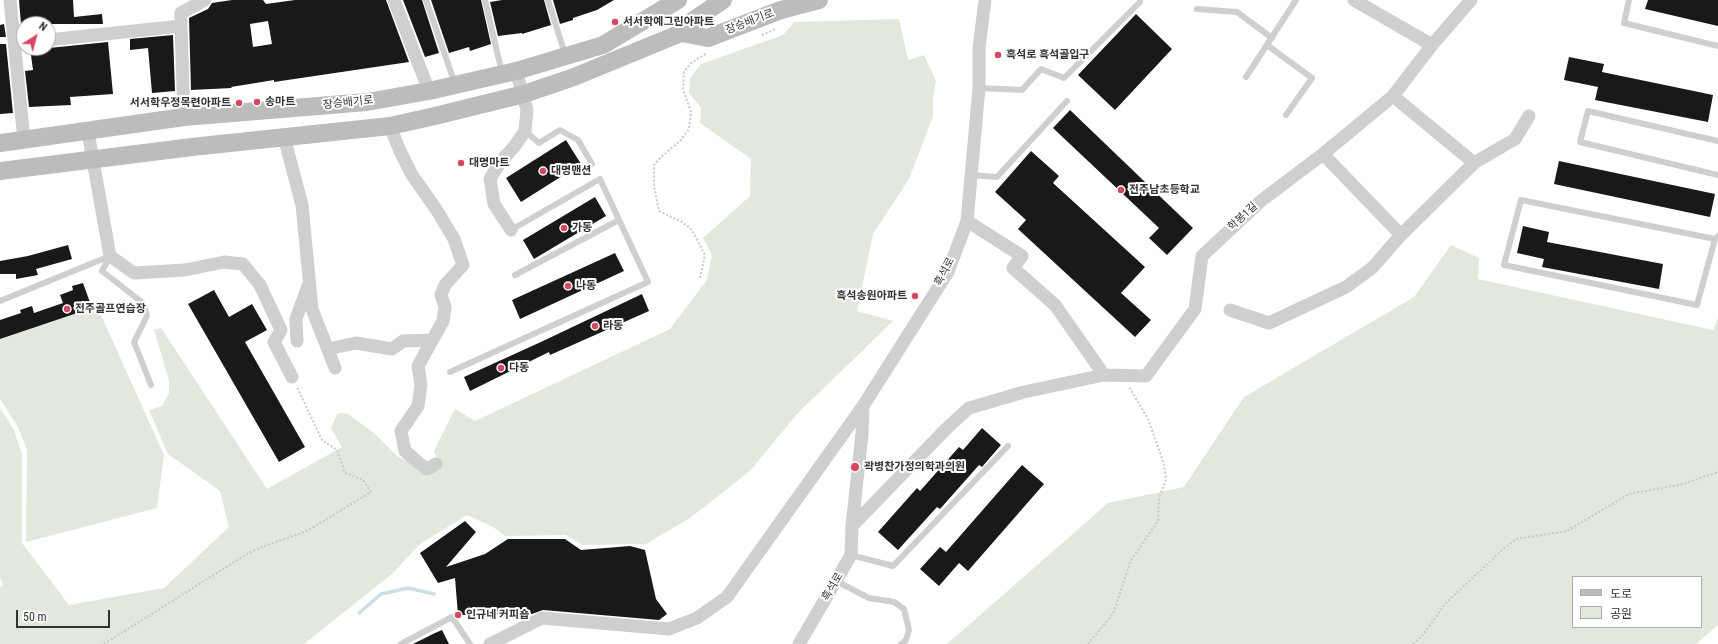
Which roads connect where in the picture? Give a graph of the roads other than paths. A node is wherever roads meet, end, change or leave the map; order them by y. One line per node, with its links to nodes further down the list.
1 (10, 0): 17 (street)
2 (205, 0): 18 (street)
3 (394, 0): 31 (street)
4 (426, 0): 29 (lane)
5 (485, 0): 27 (lane)
6 (548, 0): 26 (lane)
7 (723, 0): 19 (street)
8 (820, 0): 19 (street, 장승배기로)
9 (985, 0): 30 (street, 흑석로)
10 (1140, 0): 30 (lane)
11 (1296, 0): 20 (lane)
12 (1354, 0): 23 (street)
13 (1471, 0): 23 (street, 학봉1길)
14 (1629, 0): 24 (lane)
15 (671, 2): 26 (street, 장승배기로)
16 (1197, 9): 20 (lane)
17 (16, 26)
18 (181, 26): 21 (street); 37 (street)
19 (681, 33): 32 (street)
20 (1272, 38): 22 (lane)
21 (56, 39)
22 (1267, 45): 28 (lane); 35 (lane)
23 (1432, 45): 33 (street, 학봉1길)
24 (1718, 46)
25 (21, 56): 42 (street)
26 (565, 56): 27 (street, 장승배기로)
27 (509, 73): 29 (street, 장승배기로); 32 (street)
28 (1246, 77)
29 (455, 85): 31 (street, 장승배기로)
30 (978, 88): 50 (street, 흑석로)
31 (429, 91): 37 (street, 장승배기로)
32 (524, 94): 38 (street); 39 (street)
33 (1393, 96): 45 (street, 학봉1길); 47 (street)
34 (1067, 101): 50 (lane)
35 (1286, 115)
36 (1529, 116): 47 (street)
37 (184, 117): 40 (street, 장승배기로)
38 (390, 126): 41 (street); 62 (street)
39 (525, 131): 48 (lane); 54 (street)
40 (88, 132): 42 (street, 장승배기로); 46 (street)
41 (284, 137): 46 (street); 59 (street)
42 (24, 140): 44 (street, 장승배기로)
43 (1718, 141): 51 (lane)
44 (0, 143)
45 (1323, 154): 55 (street); 67 (street, 학봉1길)
46 (93, 159): 49 (street); 57 (street)
47 (1474, 163): 55 (street)
48 (592, 164)
49 (0, 171)
50 (971, 174): 53 (street, 흑석로)
51 (1718, 176)
52 (620, 220): 54 (lane); 58 (lane); 66 (lane)
53 (967, 221): 67 (street); 70 (street, 흑석로)
54 (511, 230)
55 (1401, 235): 61 (street)
56 (1717, 237): 56 (lane)
57 (110, 256): 60 (lane); 68 (street); 69 (lane)
58 (515, 275)
59 (308, 285): 63 (street); 64 (street)
60 (0, 301)
61 (1230, 310)
62 (432, 340): 64 (street); 72 (street)
63 (297, 341)
64 (328, 349): 65 (street)
65 (335, 368)
66 (450, 372)
67 (1104, 375): 73 (street, 학봉1길)
68 (292, 377)
69 (151, 385)
70 (863, 406): 73 (street, 흑석로); 78 (street)
71 (1008, 446): 74 (lane)
72 (436, 464)
73 (852, 526): 74 (street, 흑석로)
74 (851, 555): 75 (street, 흑석로)
75 (836, 581): 79 (street, 흑석로); 80 (lane)
76 (401, 644): 77 (lane)
77 (470, 644)
78 (490, 644)
79 (799, 644)
80 (901, 644)

